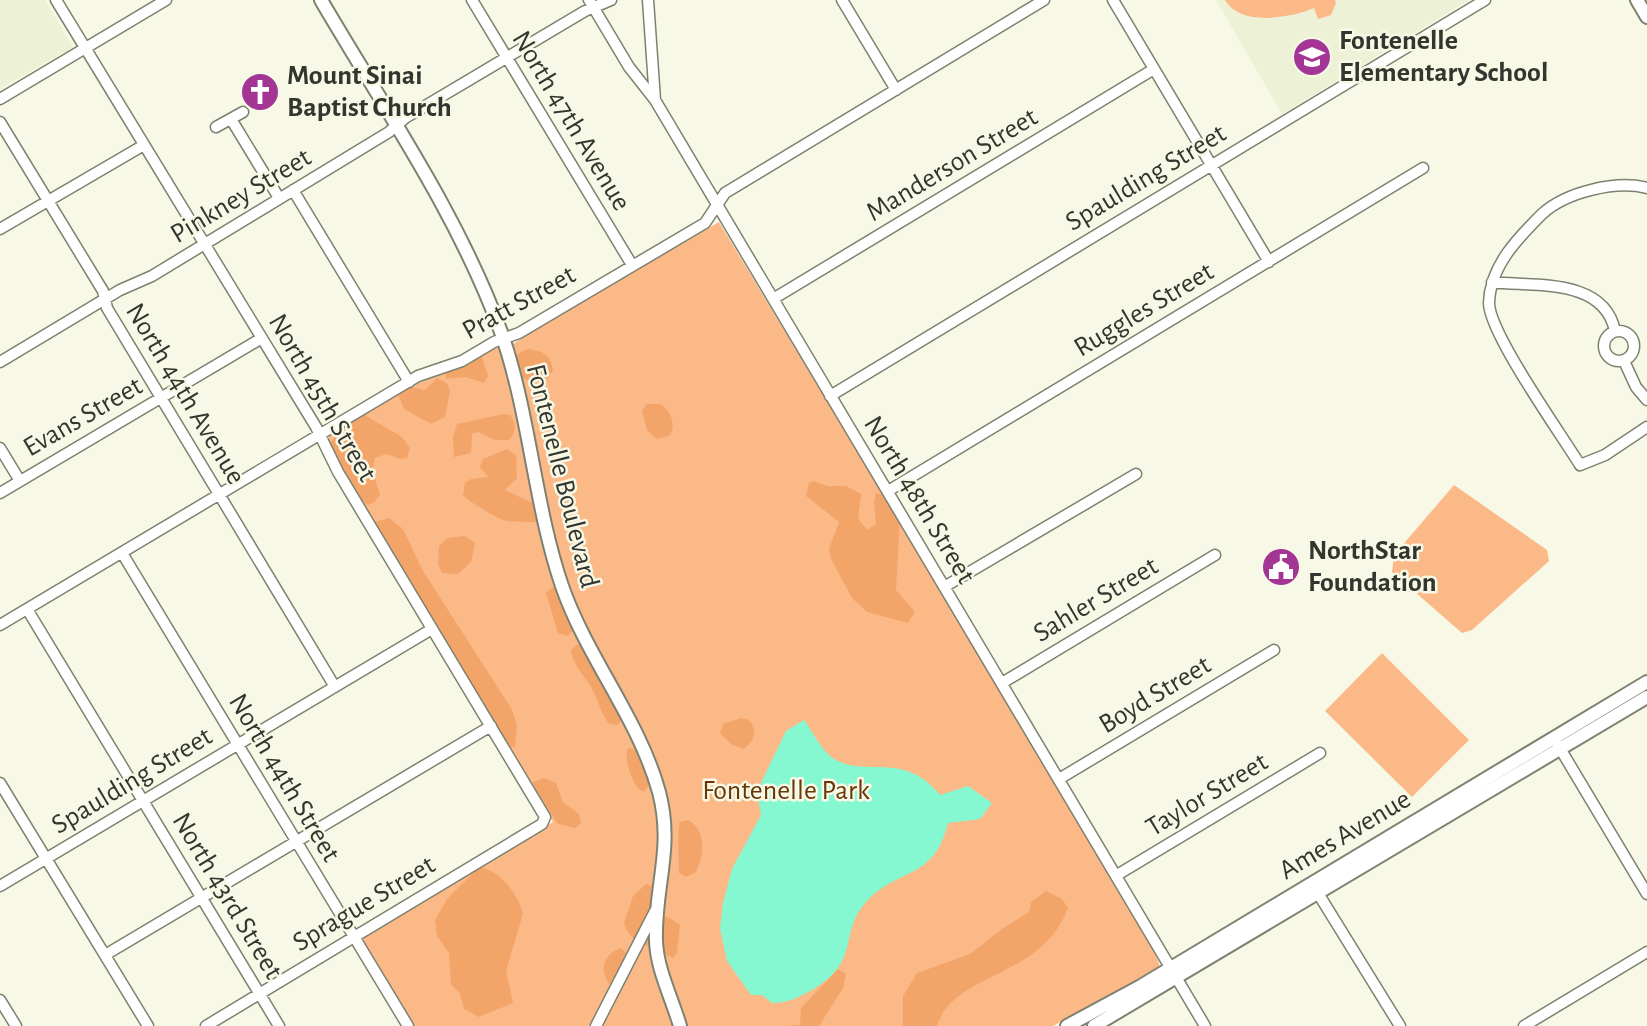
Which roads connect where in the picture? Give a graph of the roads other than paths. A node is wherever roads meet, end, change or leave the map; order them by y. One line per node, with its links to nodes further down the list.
1 (56, 0): 14 (street, North 45th Street)
2 (166, 0): 14 (street)
3 (321, 0): 24 (main road, Fontenelle Boulevard)
4 (472, 0): 15 (street, North 47th Avenue)
5 (611, 0): 12 (street, Pinkney Street)
6 (648, 0): 19 (street)
7 (842, 0): 17 (street)
8 (1044, 0): 17 (street, Pratt Street)
9 (1113, 0): 16 (street)
10 (1485, 0): 26 (street, Spaulding Street)
11 (1637, 0): 13 (main road)
12 (591, 4): 15 (street, Pinkney Street); 19 (street, North 48th Street)
13 (1647, 17)
14 (85, 48): 18 (street); 25 (street, North 45th Street)
15 (507, 58): 24 (street, Pinkney Street); 36 (street, North 47th Avenue)
16 (1154, 69): 26 (street); 39 (street, Manderson Street)
17 (895, 90): 32 (street, Pratt Street)
18 (0, 99)
19 (655, 100): 32 (street, North 48th Street)
20 (243, 112): 21 (street)
21 (231, 119): 23 (street); 30 (street)
22 (0, 122): 31 (street, North 44th Avenue)
23 (216, 127)
24 (395, 127): 29 (street, Pinkney Street); 42 (main road, Fontenelle Boulevard)
25 (144, 145): 31 (street); 34 (street, North 45th Street)
26 (1212, 166): 35 (street); 46 (street, Spaulding Street)
27 (1423, 168): 35 (street, Ruggles Street)
28 (1647, 188): 37 (street)
29 (293, 190): 30 (street, Pinkney Street); 45 (street)
30 (279, 198): 34 (street, Pinkney Street)
31 (48, 201): 33 (street); 38 (street, North 44th Avenue)
32 (716, 205): 36 (street, Pratt Street); 39 (street, North 48th Street)
33 (0, 229)
34 (204, 244): 38 (street, Pinkney Street); 41 (street, North 45th Street)
35 (1269, 262): 54 (street, Ruggles Street)
36 (632, 265): 42 (street, Pratt Street)
37 (1492, 282): 40 (street); 49 (street)
38 (104, 299): 44 (street, Pinkney Street); 47 (street, North 44th Avenue)
39 (773, 299): 46 (street, North 48th Street)
40 (1615, 331): 43 (street); 43 (street)
41 (262, 338): 47 (street, Evans Street); 50 (street, North 45th Street)
42 (503, 339): 45 (street, Pratt Street); 83 (main road, Fontenelle Boulevard)
43 (1624, 360): 48 (street)
44 (0, 362)
45 (409, 382): 50 (street, Pratt Street)
46 (830, 396): 54 (street, North 48th Street)
47 (161, 398): 53 (street, Evans Street); 56 (street, North 44th Avenue)
48 (1647, 400)
49 (1647, 427)
50 (319, 435): 56 (street, Pratt Street); 62 (street, North 45th Street)
51 (0, 448): 53 (street)
52 (1136, 474): 59 (street)
53 (20, 481): 55 (street, Evans Street)
54 (888, 491): 59 (street, North 48th Street)
55 (0, 493)
56 (219, 495): 57 (street, Pratt Street); 66 (street, North 44th Avenue)
57 (122, 552): 60 (street, Pratt Street); 70 (street, North 44th Street)
58 (1214, 555): 65 (street, Sahler Street)
59 (944, 587): 65 (street, North 48th Street)
60 (27, 609): 61 (street, Pratt Street); 74 (street, North 43rd Street)
61 (0, 625)
62 (432, 629): 66 (street, Spaulding Street); 68 (street, North 45th Street)
63 (1274, 650): 72 (street, Boyd Street)
64 (1647, 682): 69 (main road, Ames Avenue)
65 (1002, 683): 72 (street, North 48th Street)
66 (335, 687): 70 (street, Spaulding Street)
67 (1647, 697): 69 (main road, Ames Avenue)
68 (491, 726): 75 (street, North 45th Street); 76 (street)
69 (1557, 743): 80 (main road, Ames Avenue); 81 (street)
70 (238, 745): 74 (street, Spaulding Street); 76 (street, North 44th Street)
71 (1320, 753): 78 (street, Taylor Street)
72 (1059, 779): 78 (street, North 48th Street)
73 (0, 783): 77 (street)
74 (143, 801): 77 (street, Spaulding Street); 82 (street, North 43rd Street)
75 (545, 820): 84 (street, Sprague Street)
76 (296, 841): 82 (street); 84 (street, North 44th Street)
77 (46, 859): 79 (street, Spaulding Street); 88 (street)
78 (1117, 875): 89 (street, North 48th Street)
79 (0, 886)
80 (1315, 889): 89 (main road, Ames Avenue); 102 (street)
81 (1647, 894)
82 (201, 897): 88 (street); 90 (street, North 43rd Street)
83 (656, 910): 85 (street); 86 (main road, Fontenelle Boulevard)
84 (354, 936): 90 (street, Sprague Street); 96 (street, North 44th Street)
85 (637, 944): 86 (street); 97 (street)
86 (656, 944): 98 (main road, Fontenelle Boulevard)
87 (1647, 953): 103 (street)
88 (104, 955): 93 (street)
89 (1174, 974): 99 (main road, Ames Avenue); 100 (main road, Ames Avenue); 101 (street, North 48th Street)
90 (260, 994): 94 (street, Sprague Street); 95 (street, North 43rd Street)
91 (0, 1000): 92 (street)
92 (16, 1026)
93 (148, 1026)
94 (206, 1026)
95 (279, 1026)
96 (408, 1026)
97 (596, 1026)
98 (680, 1026)
99 (1067, 1026)
100 (1094, 1026)
101 (1205, 1026)
102 (1400, 1026)
103 (1524, 1026)

